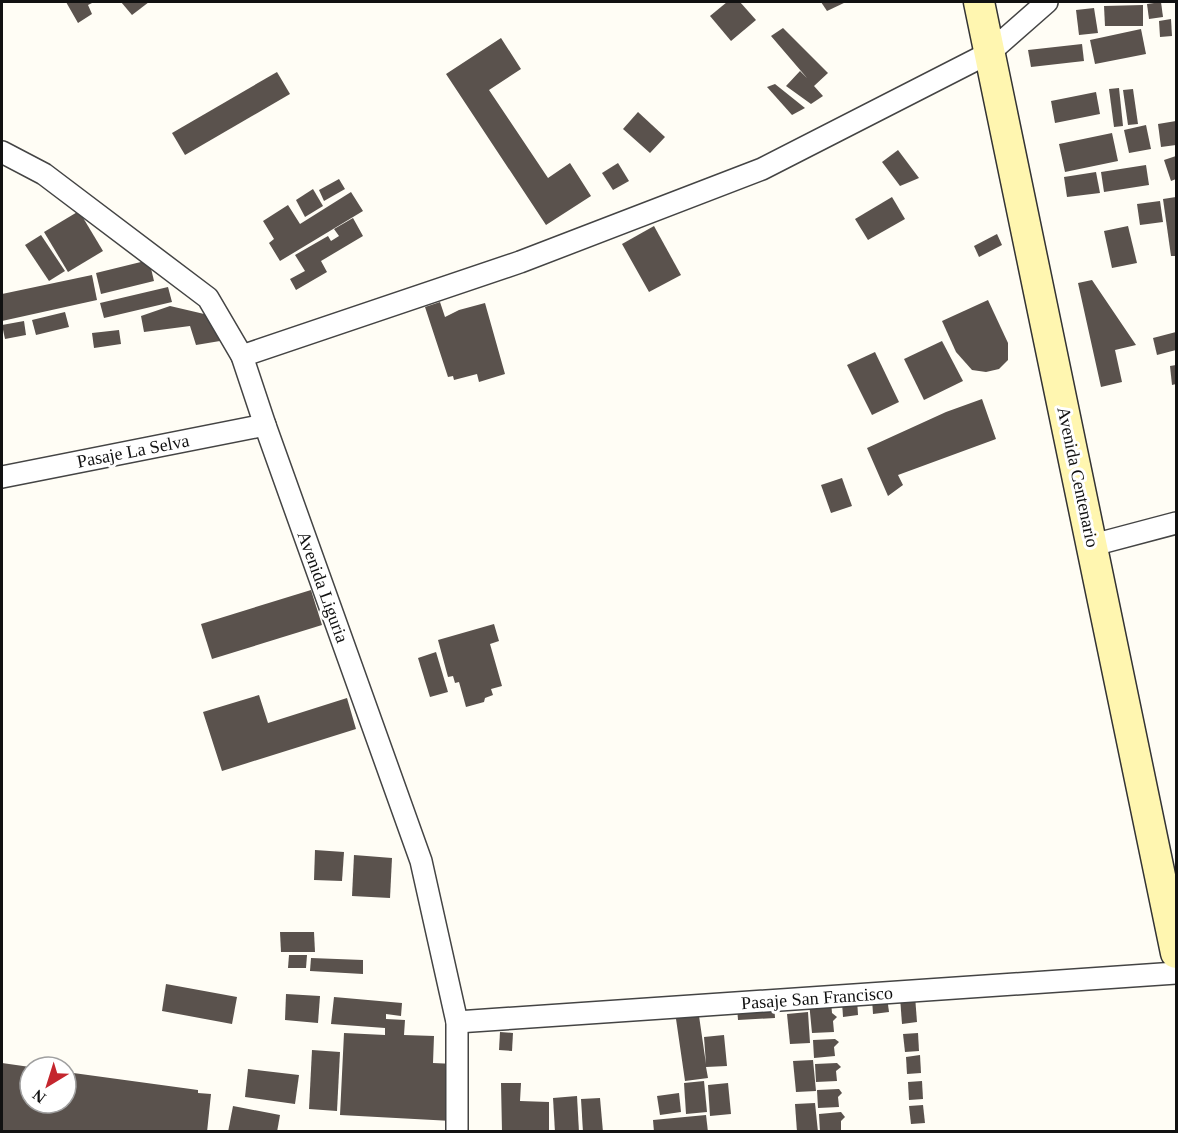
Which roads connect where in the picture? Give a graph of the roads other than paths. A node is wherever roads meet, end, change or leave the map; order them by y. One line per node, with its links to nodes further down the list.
1 (979, 2): 3 (main road, Avenida Centenario)
2 (1047, 2): 3 (street)
3 (989, 53): 5 (street); 9 (main road, Avenida Centenario)
4 (2, 152): 5 (street, Avenida Liguria)
5 (242, 356): 6 (street, Avenida Liguria)
6 (265, 425): 7 (street, Pasaje La Selva); 12 (street, Avenida Liguria)
7 (2, 477)
8 (1176, 523): 9 (street)
9 (1093, 545): 10 (main road, Avenida Centenario)
10 (1176, 953)
11 (1176, 973): 12 (street, Pasaje San Francisco)
12 (457, 1022): 13 (street, Avenida Liguria)
13 (456, 1131)

